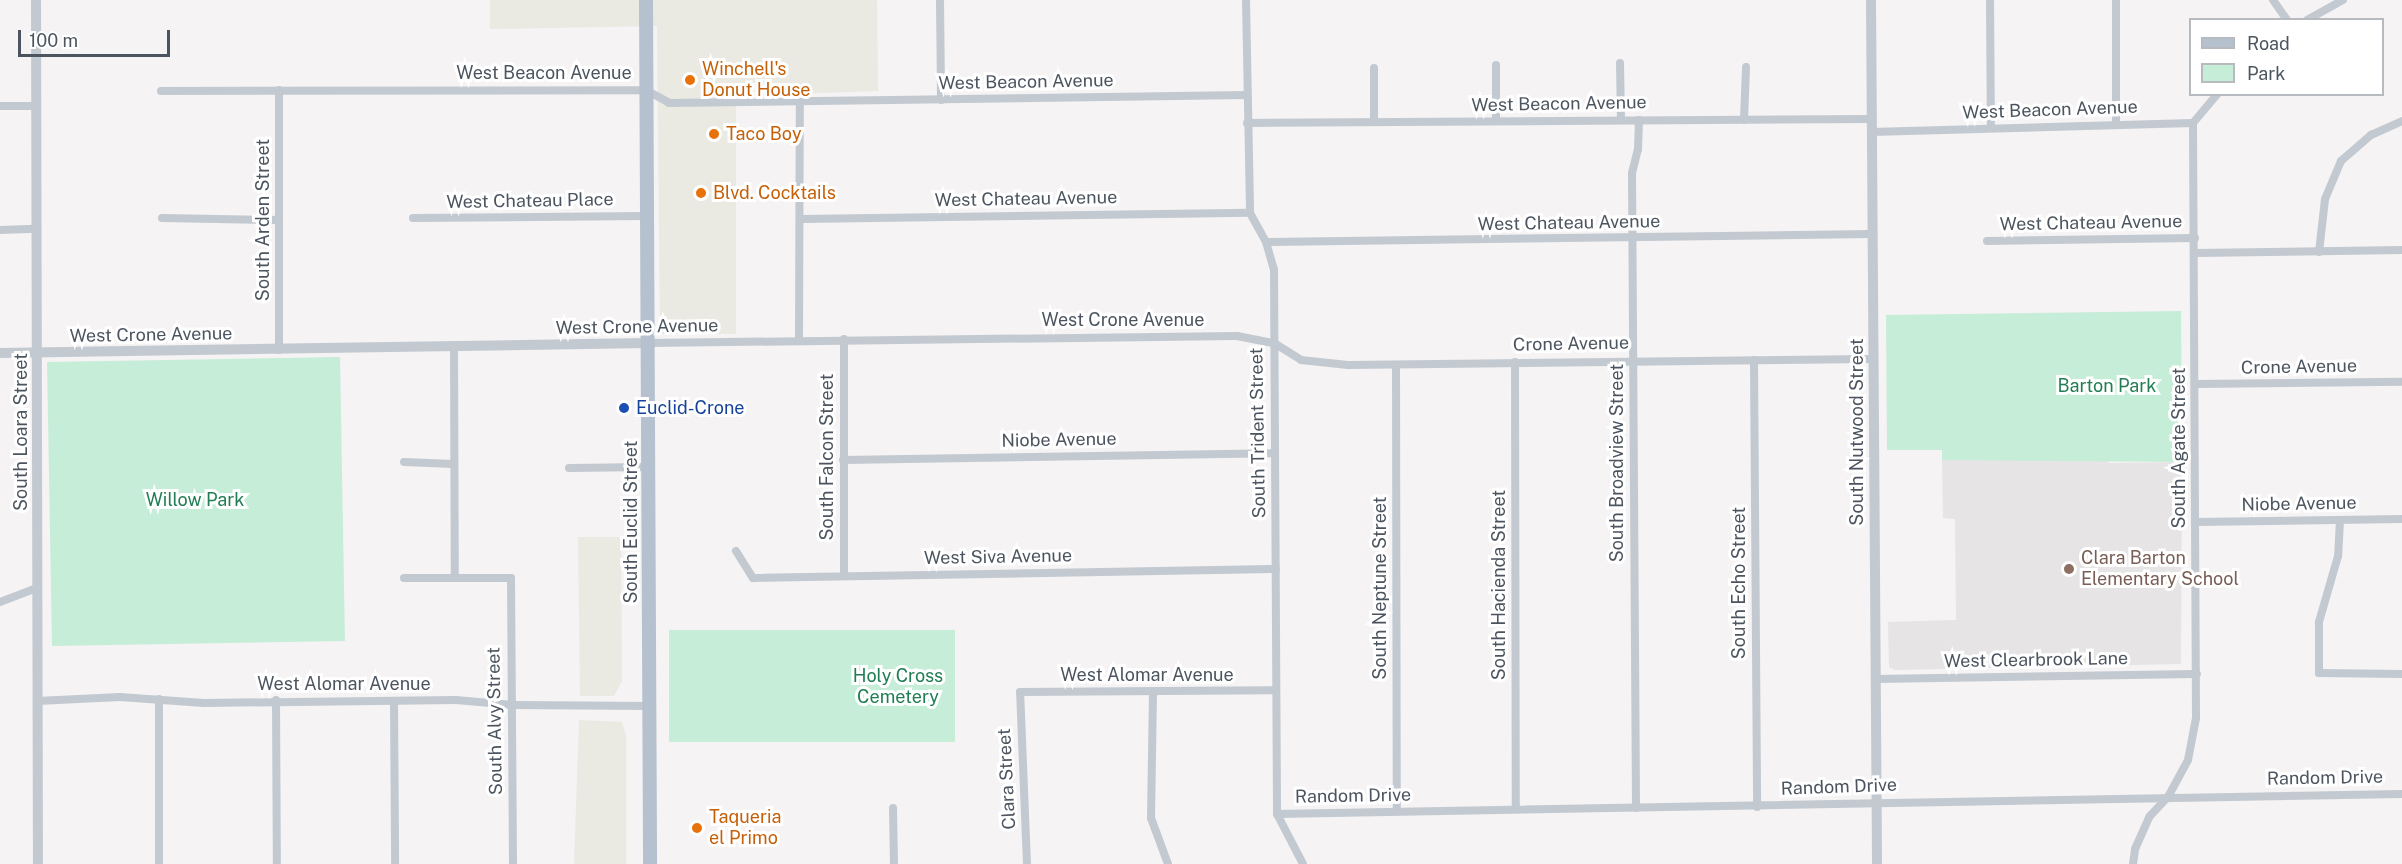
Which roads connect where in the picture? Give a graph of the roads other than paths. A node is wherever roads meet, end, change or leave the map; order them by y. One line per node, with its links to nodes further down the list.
1 (36, 0): 24 (street, South Loara Street)
2 (646, 0): 17 (main road, South Euclid Street)
3 (940, 0): 21 (street)
4 (1246, 0): 19 (street, South Trident Street)
5 (1871, 0): 25 (street, South Nutwood Street)
6 (1990, 0): 35 (street)
7 (2116, 0): 34 (street)
8 (2273, 0): 10 (street)
9 (2343, 0): 11 (street)
10 (2286, 18)
11 (2311, 18)
12 (1620, 63): 26 (street)
13 (1496, 65): 29 (street)
14 (1746, 67): 28 (street)
15 (1374, 68): 31 (street)
16 (279, 90): 17 (street, West Beacon Avenue); 18 (street, West Beacon Avenue); 42 (street, South Arden Street)
17 (646, 90): 22 (street, West Beacon Avenue); 38 (main road, South Euclid Street)
18 (161, 91)
19 (1247, 95): 21 (street, West Beacon Avenue); 32 (street, South Trident Street)
20 (2215, 96): 33 (street)
21 (941, 100): 22 (street, West Beacon Avenue)
22 (800, 102): 41 (street)
23 (0, 106): 24 (street)
24 (36, 106): 44 (street, South Loara Street)
25 (1871, 119): 28 (street, West Beacon Avenue); 36 (street, South Nutwood Street)
26 (1621, 120): 27 (street, West Beacon Avenue); 29 (street, West Beacon Avenue)
27 (1639, 120): 28 (street, West Beacon Avenue); 47 (street, South Broadview Street)
28 (1744, 120)
29 (1496, 121): 31 (street, West Beacon Avenue)
30 (2402, 121): 51 (street)
31 (1374, 122): 32 (street, West Beacon Avenue)
32 (1247, 123): 37 (street, South Trident Street)
33 (2193, 123): 34 (street, West Beacon Avenue); 46 (street, South Agate Street)
34 (2116, 125): 35 (street, West Beacon Avenue)
35 (1991, 128): 36 (street, West Beacon Avenue)
36 (1871, 132): 45 (street, South Nutwood Street)
37 (1250, 213): 41 (street, West Chateau Avenue); 49 (street, South Trident Street)
38 (647, 216): 39 (street, West Chateau Place); 55 (main road, South Euclid Street)
39 (413, 218)
40 (162, 219): 42 (street)
41 (802, 219): 54 (street)
42 (279, 220): 58 (street, South Arden Street)
43 (0, 230): 44 (street)
44 (35, 230): 59 (street, South Loara Street)
45 (1872, 234): 47 (street, West Chateau Avenue); 62 (street, South Nutwood Street)
46 (2195, 238): 48 (street, West Chateau Avenue); 52 (street, South Agate Street)
47 (1632, 239): 49 (street, West Chateau Avenue); 61 (street, South Broadview Street)
48 (1987, 241)
49 (1266, 242): 56 (street, South Trident Street)
50 (2402, 250): 51 (street, West Chateau Avenue)
51 (2319, 252): 52 (street, West Chateau Avenue)
52 (2195, 253): 67 (street, South Agate Street)
53 (844, 339): 54 (street, West Crone Avenue); 56 (street, West Crone Avenue); 69 (street, South Falcon Street)
54 (798, 340): 55 (street, West Crone Avenue)
55 (648, 343): 57 (street, West Crone Avenue); 72 (main road, South Euclid Street)
56 (1274, 343): 65 (street, Crone Avenue); 68 (street, South Trident Street)
57 (454, 347): 58 (street, West Crone Avenue); 71 (street)
58 (279, 350): 59 (street, West Crone Avenue)
59 (37, 352): 60 (street, West Crone Avenue); 82 (street, South Loara Street)
60 (0, 353)
61 (1633, 359): 63 (street, Crone Avenue); 64 (street, Crone Avenue); 101 (street, South Broadview Street)
62 (1873, 359): 63 (street, Crone Avenue); 86 (street, South Nutwood Street)
63 (1754, 360): 99 (street, South Echo Street)
64 (1515, 362): 65 (street, Crone Avenue); 102 (street, South Hacienda Street)
65 (1396, 365): 103 (street, South Neptune Street)
66 (2402, 382): 67 (street, Crone Avenue)
67 (2196, 384): 76 (street, South Agate Street)
68 (1275, 453): 69 (street, Niobe Avenue); 78 (street, South Trident Street)
69 (843, 460): 79 (street, South Falcon Street)
70 (404, 462): 71 (street)
71 (453, 464): 81 (street)
72 (649, 467): 73 (street); 95 (main road, South Euclid Street)
73 (569, 468)
74 (2402, 519): 75 (street, Niobe Avenue)
75 (2340, 520): 76 (street, Niobe Avenue); 85 (street)
76 (2196, 522): 84 (street, South Agate Street)
77 (736, 551): 79 (street, West Siva Avenue)
78 (1276, 569): 79 (street, West Siva Avenue); 87 (street, South Trident Street)
79 (844, 576)
80 (404, 578): 81 (street)
81 (454, 578): 94 (street, South Alvy Street)
82 (37, 588): 83 (street); 92 (street, South Loara Street)
83 (0, 602)
84 (2197, 674): 86 (street, West Clearbrook Lane); 97 (street, South Agate Street)
85 (2402, 674)
86 (1875, 679): 98 (street, South Nutwood Street)
87 (1275, 690): 89 (street, West Alomar Avenue); 104 (street, South Trident Street)
88 (1020, 692): 89 (street, West Alomar Avenue); 112 (street, Clara Street)
89 (1153, 692): 113 (street)
90 (159, 699): 91 (street, West Alomar Avenue); 92 (street, West Alomar Avenue); 106 (street)
91 (276, 700): 93 (street, West Alomar Avenue); 107 (street)
92 (37, 701): 105 (street, South Loara Street)
93 (394, 701): 94 (street, West Alomar Avenue); 108 (street)
94 (512, 705): 95 (street, West Alomar Avenue); 109 (street, South Alvy Street)
95 (650, 706): 110 (main road, South Euclid Street)
96 (2402, 794): 97 (street, Random Drive)
97 (2168, 797): 98 (street, Random Drive); 116 (street, South Agate Street)
98 (1876, 802): 99 (street, Random Drive); 115 (street, South Nutwood Street)
99 (1757, 807): 101 (street, Random Drive)
100 (893, 808): 111 (street)
101 (1636, 808): 102 (street, Random Drive)
102 (1516, 809): 103 (street, Random Drive)
103 (1397, 811): 104 (street, Random Drive)
104 (1276, 814): 114 (street, South Trident Street)
105 (38, 864)
106 (159, 864)
107 (277, 864)
108 (394, 864)
109 (513, 864)
110 (650, 864)
111 (894, 864)
112 (1026, 864)
113 (1168, 864)
114 (1302, 864)
115 (1877, 864)
116 (2133, 864)

